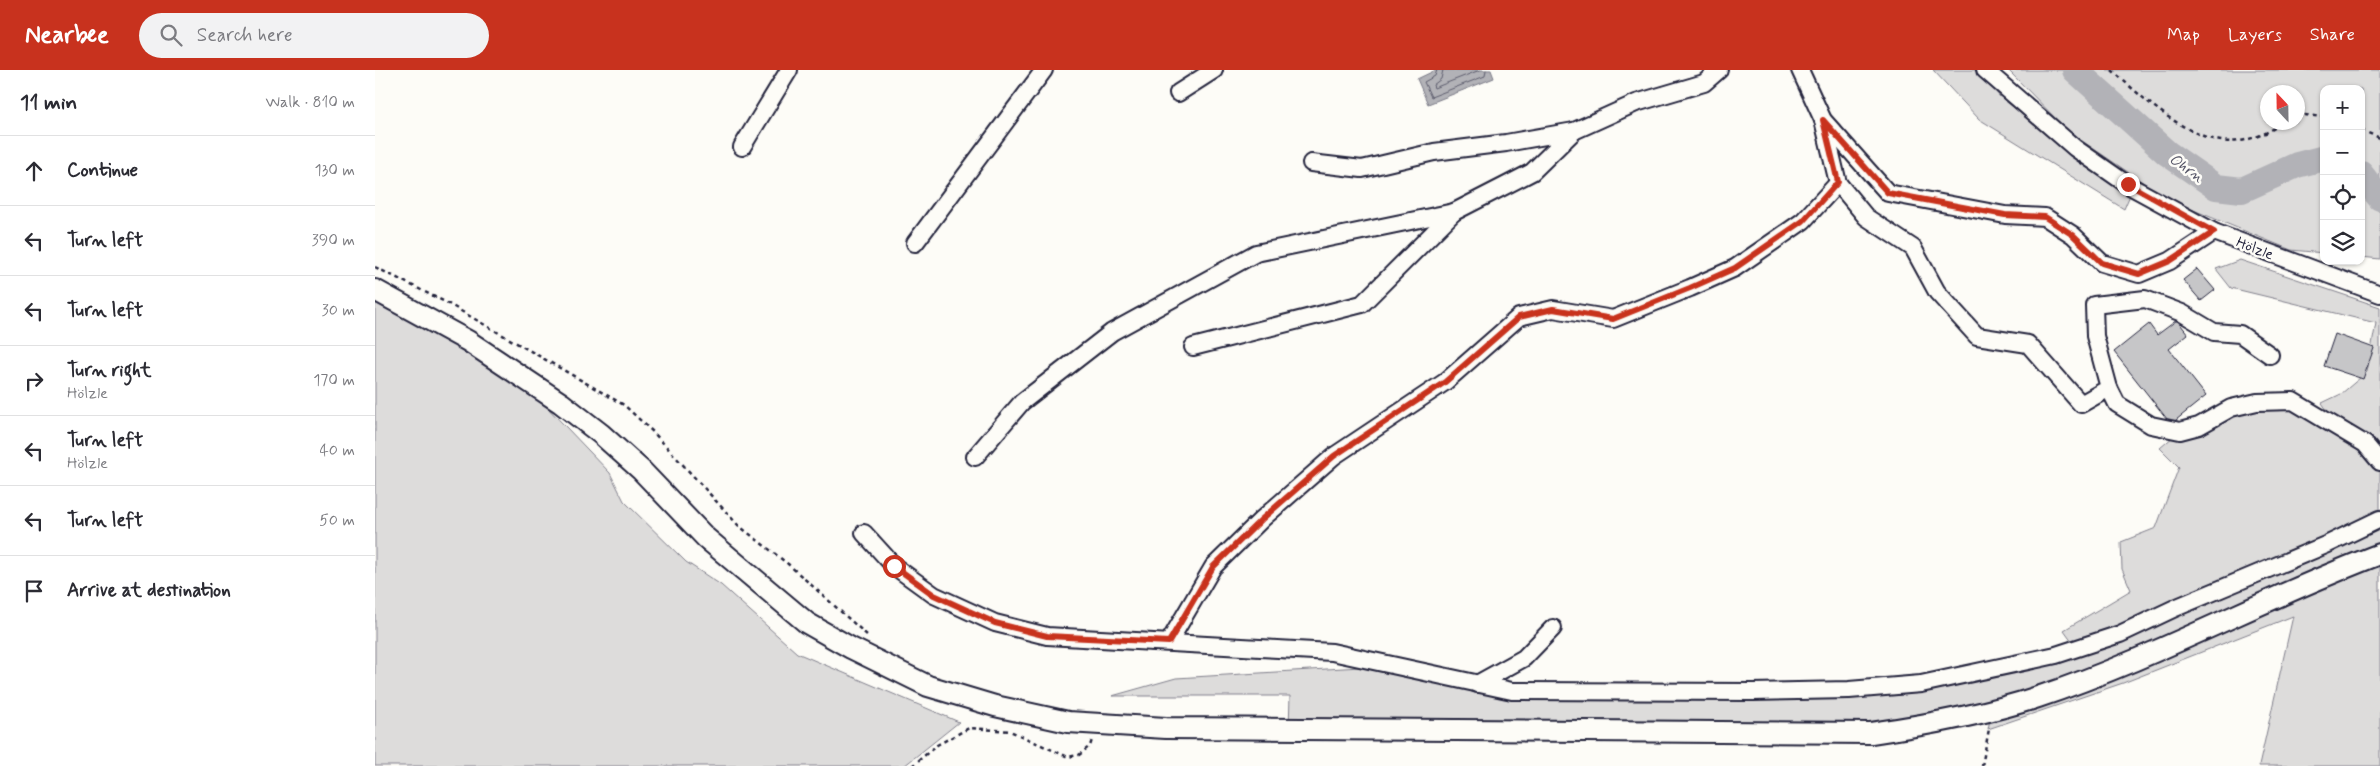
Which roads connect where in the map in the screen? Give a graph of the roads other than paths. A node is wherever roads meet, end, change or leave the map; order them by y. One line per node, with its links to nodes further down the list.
1 (789, 70): 10 (street)
2 (1044, 70): 15 (street)
3 (1214, 70): 7 (street)
4 (1719, 70): 9 (street)
5 (1801, 70): 8 (street)
6 (1985, 70): 14 (street, Hölzle)
7 (1178, 93)
8 (1823, 120): 12 (street); 14 (street)
9 (1574, 131): 11 (street); 13 (street)
10 (742, 148)
11 (1311, 163)
12 (1838, 182): 20 (street); 27 (street)
13 (1454, 212): 18 (street); 21 (street)
14 (2214, 232): 17 (street, Hölzle)
15 (915, 243)
16 (375, 290): 25 (main road)
17 (2380, 294)
18 (1193, 346)
19 (2270, 356): 20 (street)
20 (2109, 388): 22 (street)
21 (975, 457)
22 (2380, 462)
23 (2380, 519): 28 (street)
24 (864, 534): 27 (street)
25 (2380, 554)
26 (1553, 628): 28 (street)
27 (1169, 642): 28 (street)
28 (1477, 684)

